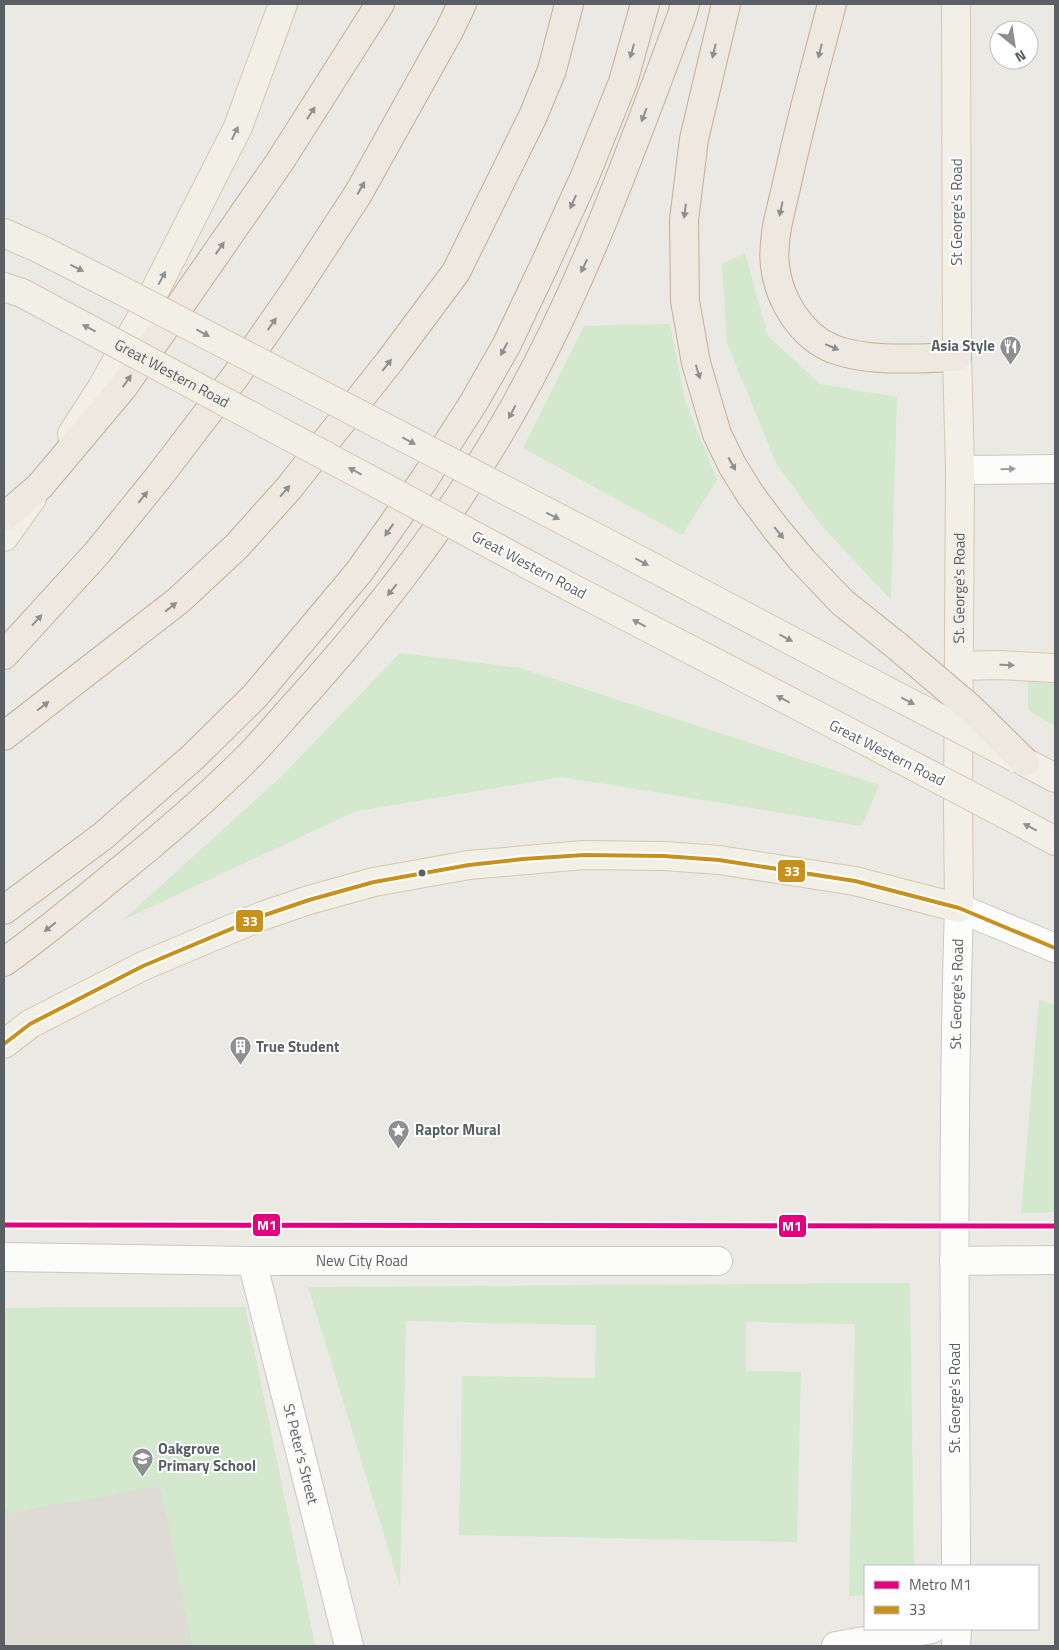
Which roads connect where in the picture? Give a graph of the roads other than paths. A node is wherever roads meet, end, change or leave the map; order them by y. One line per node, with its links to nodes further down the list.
1 (283, 4): 16 (main road, one-way to 1)
2 (380, 4): 16 (highway, one-way to 2)
3 (462, 4): 19 (highway, one-way to 3)
4 (569, 4): 22 (highway, one-way to 4)
5 (645, 4): 27 (highway, one-way to 27)
6 (685, 4): 29 (highway, one-way to 29)
7 (726, 4): 23 (highway, one-way to 23, bridge)
8 (832, 4): 12 (highway, one-way to 12)
9 (956, 4): 12 (main road, St George's Road)
10 (4, 233): 23 (main road, one-way to 23, bridge)
11 (13, 290): 25 (main road, Great Western Road, one-way to 11, bridge)
12 (958, 357): 13 (main road, St George's Road)
13 (959, 420): 15 (main road, St. George's Road)
14 (1055, 468): 15 (street, one-way to 14)
15 (960, 470): 20 (main road, St. George's Road)
16 (40, 486): 17 (highway); 18 (main road)
17 (4, 517)
18 (4, 537)
19 (4, 655)
20 (959, 666): 21 (main road, one-way to 21); 26 (main road, St. George's Road)
21 (1055, 668)
22 (4, 736)
23 (1025, 762): 24 (main road)
24 (1055, 778)
25 (1055, 841)
26 (959, 908): 28 (street); 30 (main road); 35 (street, St. George's Road)
27 (4, 910)
28 (1055, 948)
29 (4, 962)
30 (4, 1044)
31 (4, 1257): 33 (street, New City Road)
32 (1055, 1260): 35 (street)
33 (252, 1261): 34 (street, New City Road); 39 (street, St Peter's Street)
34 (718, 1261)
35 (954, 1261): 36 (street, St. George's Road)
36 (956, 1565)
37 (926, 1630): 40 (street)
38 (956, 1630): 41 (street)
39 (349, 1646)
40 (836, 1646)
41 (956, 1646)

